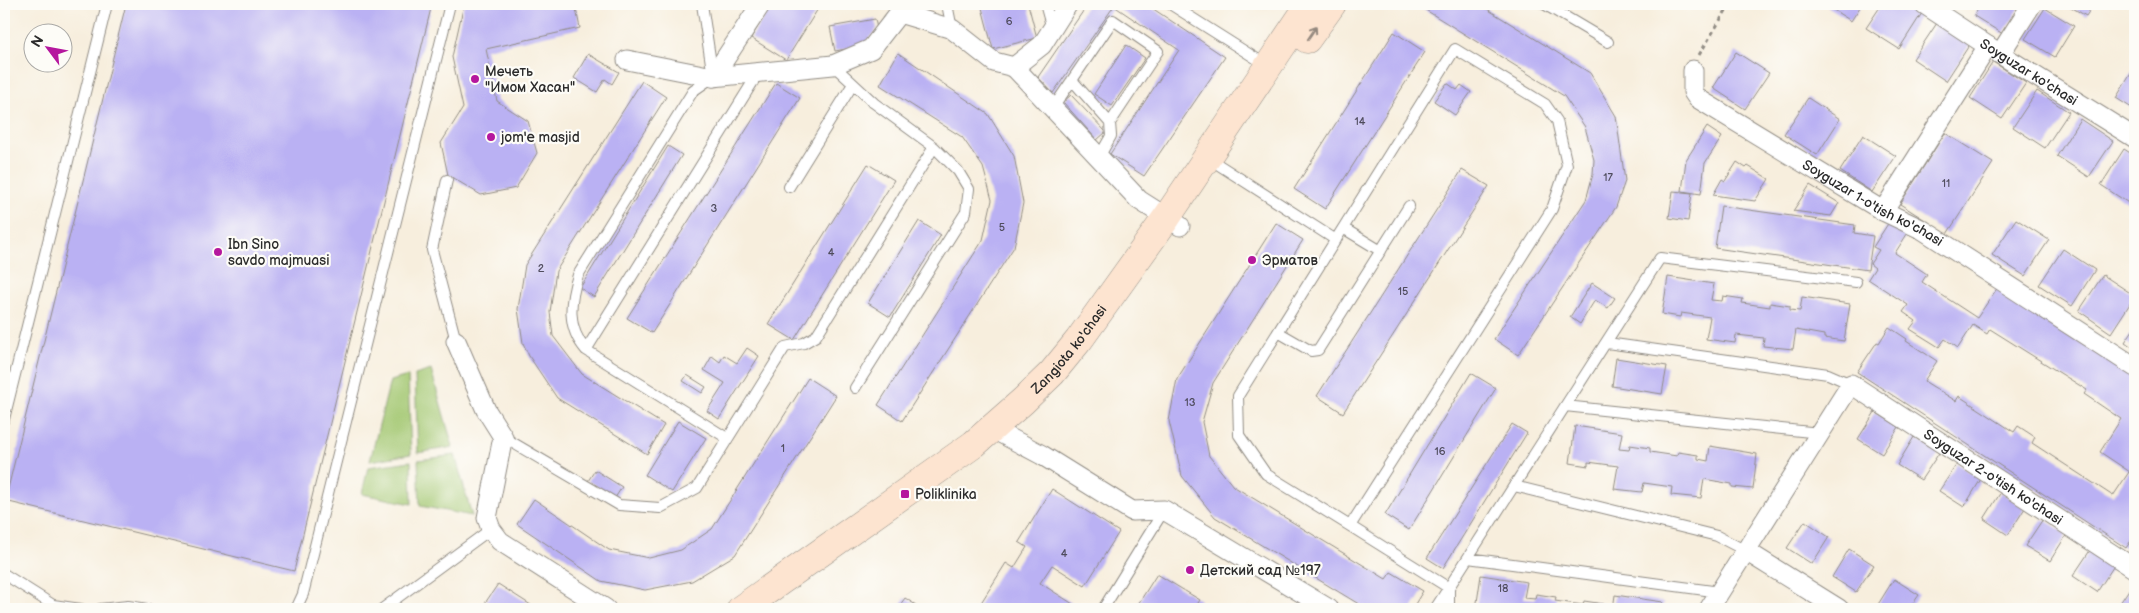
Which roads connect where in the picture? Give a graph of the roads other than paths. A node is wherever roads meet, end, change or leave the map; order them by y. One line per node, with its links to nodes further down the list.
1 (107, 4): 51 (lane)
2 (450, 4): 69 (lane)
3 (702, 4): 25 (lane)
4 (761, 4): 25 (street)
5 (947, 4): 15 (lane)
6 (1045, 4): 16 (lane)
7 (1068, 4): 16 (street)
8 (1170, 4): 21 (lane)
9 (1310, 4): 21 (main road, Zangiota ko'chasi)
10 (1332, 4): 33 (main road, Zangiota ko'chasi, one-way to 10)
11 (1544, 4): 17 (lane)
12 (1924, 4): 18 (street, Soyguzar ko'chasi)
13 (2032, 4): 18 (street)
14 (893, 9): 15 (street); 20 (street)
15 (952, 29): 22 (street)
16 (1052, 29): 22 (street)
17 (1608, 42)
18 (1994, 50): 30 (street, Soyguzar ko'chasi); 37 (street)
19 (627, 60): 25 (street)
20 (833, 65): 24 (street); 27 (lane)
21 (1268, 66): 33 (main road, Zangiota ko'chasi)
22 (1014, 67): 28 (street)
23 (1693, 70): 37 (street, Soyguzar 1-o'tish ko'chasi)
24 (760, 72): 25 (street); 46 (lane)
25 (713, 76): 46 (lane)
26 (1072, 80): 28 (lane); 29 (lane); 29 (lane)
27 (853, 84): 31 (lane); 35 (lane)
28 (1053, 108): 32 (street)
29 (1110, 124): 32 (lane)
30 (2135, 138)
31 (934, 147): 49 (lane); 55 (lane)
32 (1099, 157): 38 (street)
33 (1214, 161): 38 (main road, Zangiota ko'chasi); 40 (lane)
34 (447, 180): 44 (lane)
35 (789, 187)
36 (1409, 206): 41 (lane)
37 (1883, 211): 47 (street, Soyguzar 1-o'tish ko'chasi)
38 (1173, 222): 52 (main road, Zangiota ko'chasi)
39 (1343, 228): 40 (lane); 41 (lane); 58 (lane)
40 (1336, 240): 43 (lane)
41 (1381, 251): 43 (lane)
42 (1856, 282): 45 (lane)
43 (1278, 332): 58 (lane)
44 (456, 341): 54 (street)
45 (1607, 343): 48 (lane); 50 (lane)
46 (586, 350): 55 (lane)
47 (2135, 367)
48 (1851, 384): 53 (street); 62 (street, Soyguzar 2-o'tish ko'chasi)
49 (856, 388)
50 (1565, 406): 53 (lane); 56 (lane)
51 (4, 419)
52 (1001, 433): 57 (street); 72 (main road, Zangiota ko'chasi); 73 (main road, Zangiota ko'chasi)
53 (1820, 433): 60 (street)
54 (503, 437): 55 (lane); 59 (street)
55 (727, 438)
56 (1514, 486): 60 (lane); 61 (lane)
57 (1164, 510): 74 (lane); 75 (street)
58 (1350, 526): 64 (lane)
59 (491, 529): 70 (lane); 71 (street)
60 (1746, 551): 65 (street); 79 (street)
61 (1468, 558): 64 (lane); 65 (lane)
62 (2135, 569)
63 (4, 574): 66 (lane)
64 (1449, 588): 76 (lane); 77 (lane)
65 (1720, 592): 78 (street)
66 (81, 609)
67 (100, 609): 68 (lane)
68 (148, 609)
69 (296, 609)
70 (382, 609)
71 (606, 609)
72 (741, 609)
73 (769, 609)
74 (1103, 609)
75 (1329, 609)
76 (1435, 609)
77 (1449, 609)
78 (1709, 609)
79 (1839, 609)

